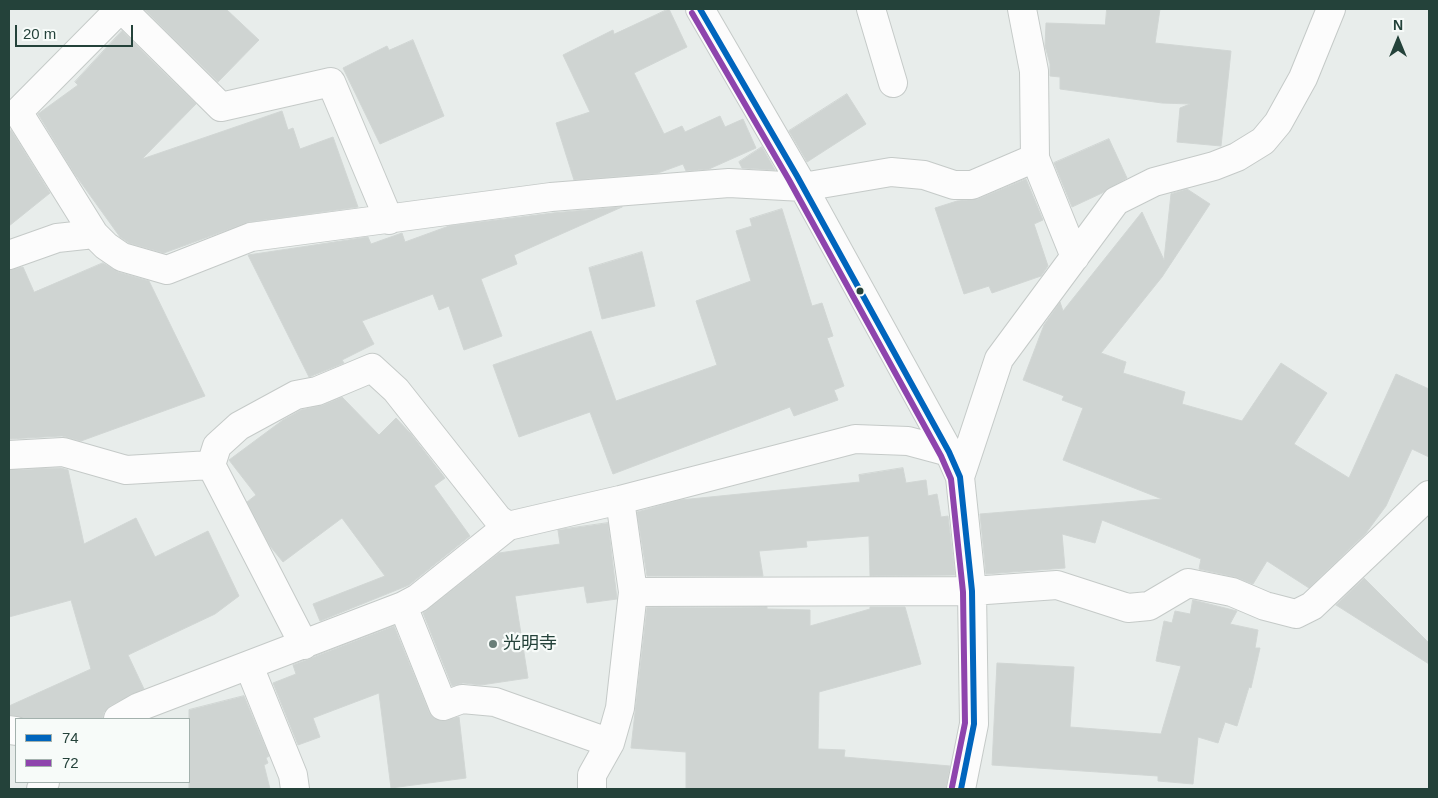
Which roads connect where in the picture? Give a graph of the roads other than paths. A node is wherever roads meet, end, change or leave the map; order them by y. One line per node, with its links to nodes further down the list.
1 (121, 9): 9 (street); 10 (street)
2 (700, 9): 8 (street)
3 (871, 9): 6 (street)
4 (1022, 9): 7 (street)
5 (1332, 9): 12 (street)
6 (893, 83)
7 (1035, 158): 8 (street); 12 (street)
8 (803, 187): 9 (street); 15 (street)
9 (389, 220): 10 (street)
10 (94, 234): 11 (street)
11 (9, 255)
12 (1075, 257): 15 (street)
13 (9, 455): 14 (street)
14 (211, 465): 18 (street); 22 (street)
15 (955, 465): 17 (street); 19 (street)
16 (1429, 495): 19 (street)
17 (620, 500): 18 (street); 20 (street)
18 (508, 526): 21 (street)
19 (972, 591): 20 (street); 28 (street)
20 (634, 592): 25 (street)
21 (403, 606): 22 (street); 25 (street)
22 (304, 645): 23 (street)
23 (249, 666): 24 (street); 26 (street)
24 (120, 718)
25 (610, 743): 27 (street)
26 (295, 789)
27 (592, 789)
28 (961, 789)

